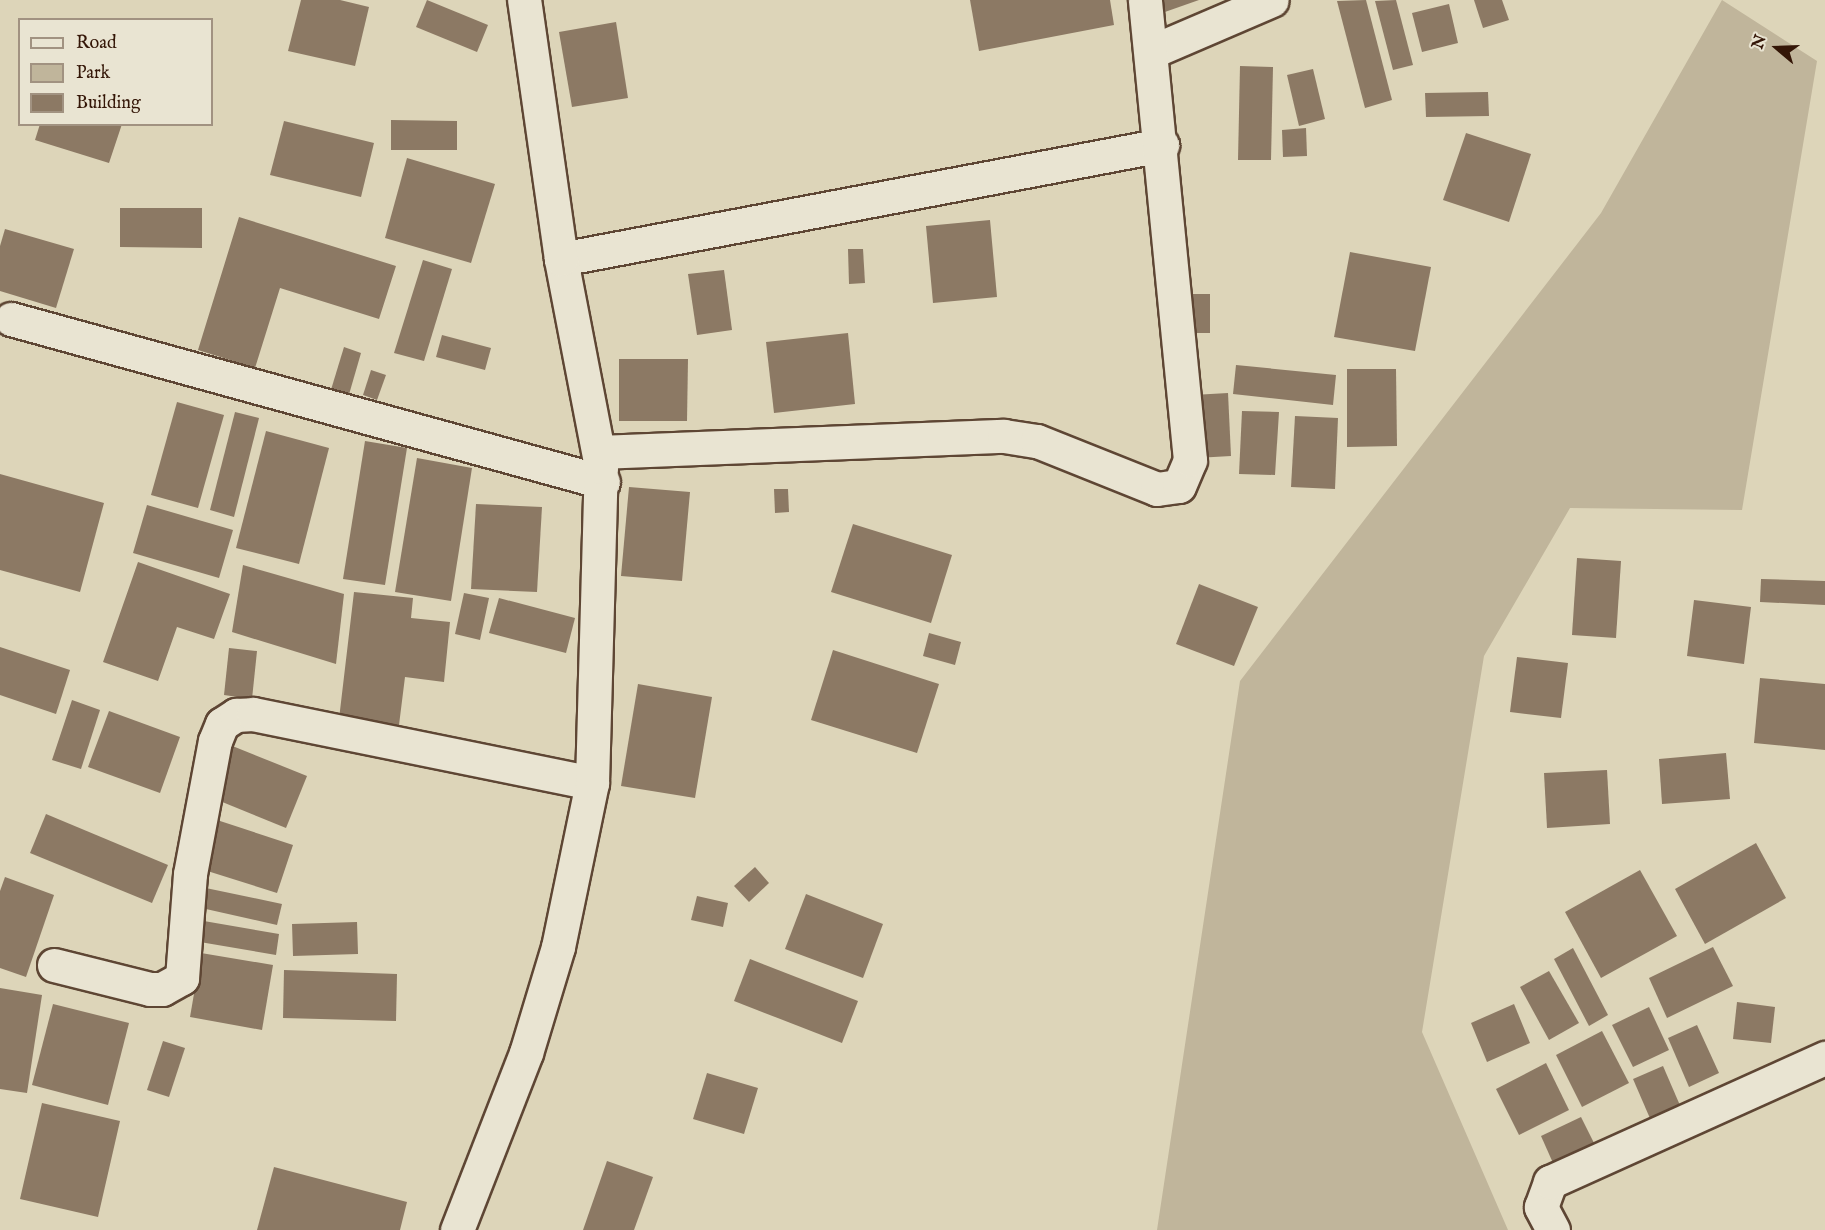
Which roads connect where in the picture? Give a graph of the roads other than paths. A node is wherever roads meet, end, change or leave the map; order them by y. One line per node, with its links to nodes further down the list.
1 (524, 0): 6 (street)
2 (1145, 0): 4 (street)
3 (1272, 0): 4 (street)
4 (1153, 51): 5 (street)
5 (1162, 145): 6 (street); 8 (street)
6 (561, 259): 8 (street)
7 (11, 319): 8 (street)
8 (601, 467): 9 (street)
9 (592, 783): 10 (street); 12 (street)
10 (54, 965)
11 (1825, 1058): 13 (street)
12 (457, 1230)
13 (1553, 1230)

